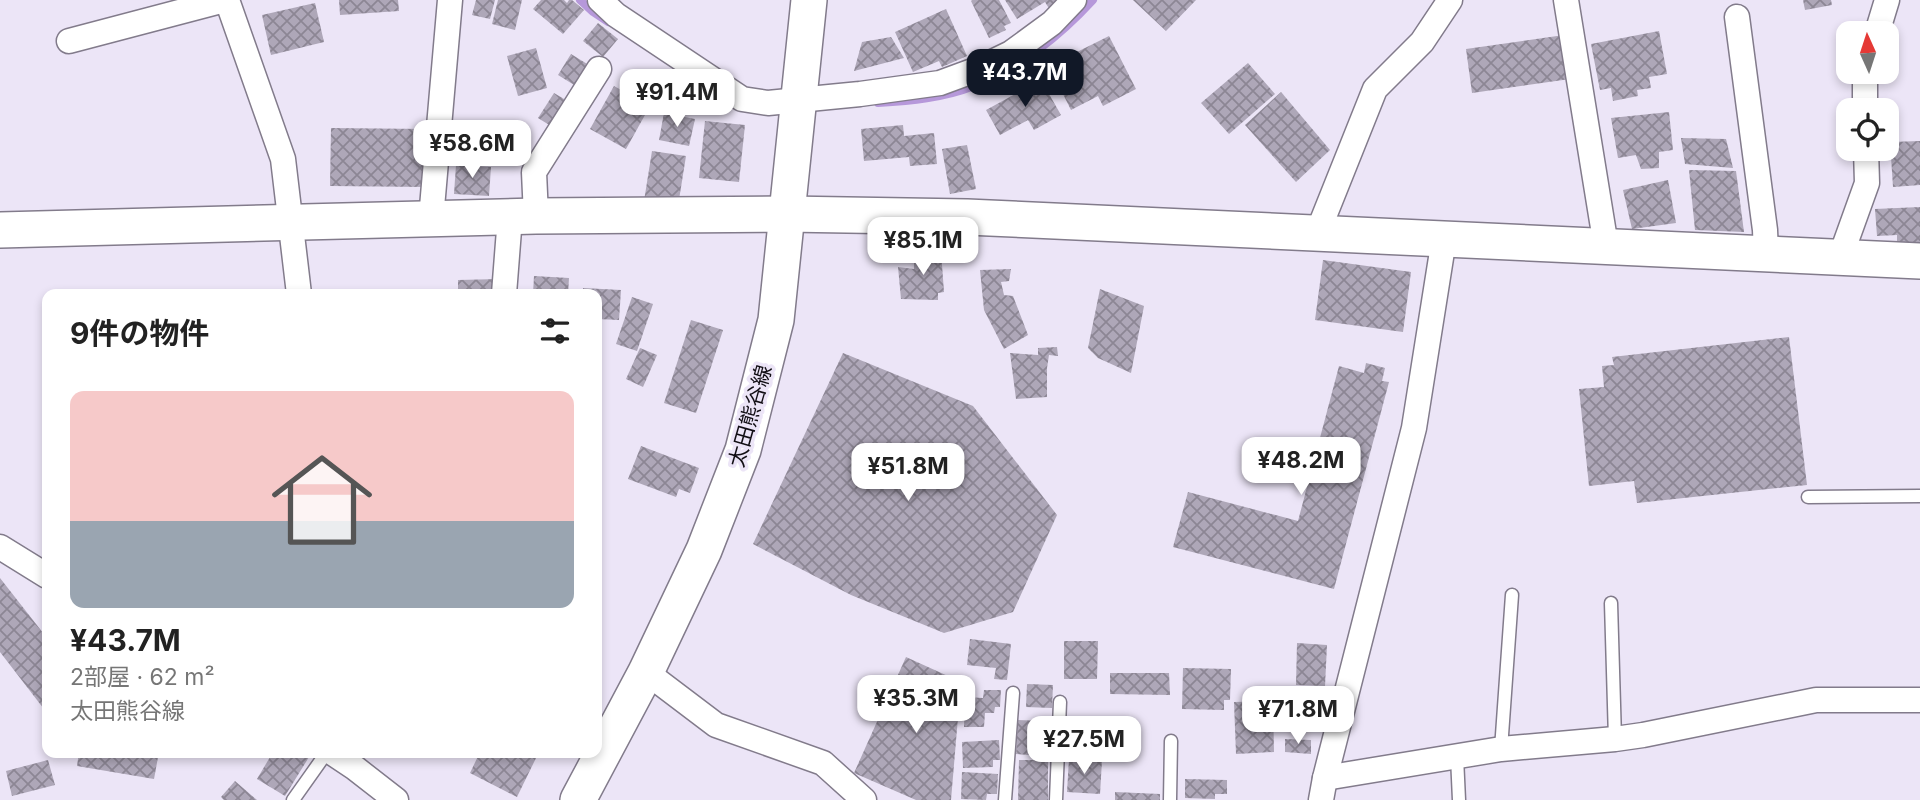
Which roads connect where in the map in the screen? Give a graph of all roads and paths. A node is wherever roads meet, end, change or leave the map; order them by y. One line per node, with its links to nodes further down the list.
1 (226, 0): 11 (street); 18 (street)
2 (450, 0): 17 (street)
3 (600, 0): 13 (street)
4 (809, 0): 13 (street, 太田熊谷線)
5 (1074, 0): 13 (street)
6 (1450, 0): 20 (street)
7 (1566, 0): 22 (street)
8 (1887, 0): 10 (street)
9 (1737, 18): 23 (street)
10 (1881, 21)
11 (69, 41)
12 (599, 69): 16 (street)
13 (797, 111): 15 (street, 太田熊谷線)
14 (1866, 161): 24 (street)
15 (787, 214): 16 (street); 20 (street); 34 (street, 太田熊谷線)
16 (523, 217): 17 (street); 27 (street)
17 (430, 219): 18 (street)
18 (290, 224): 19 (street); 26 (street)
19 (2, 225)
20 (1317, 234): 21 (street)
21 (1444, 239): 22 (street); 46 (street)
22 (1606, 246): 23 (street)
23 (1766, 254): 24 (street)
24 (1840, 258): 25 (street)
25 (1920, 261)
26 (298, 289)
27 (505, 289)
28 (1920, 496): 29 (lane)
29 (1808, 498)
30 (0, 547): 31 (street)
31 (42, 573)
32 (1512, 594): 40 (lane)
33 (1611, 603): 38 (lane)
34 (646, 672): 41 (street, 太田熊谷線); 50 (street)
35 (1013, 693): 51 (lane)
36 (1920, 700): 38 (street)
37 (1059, 702): 52 (lane)
38 (1615, 739): 40 (street)
39 (1171, 741): 53 (lane)
40 (1501, 749): 42 (street)
41 (602, 755)
42 (1457, 757): 46 (street); 54 (lane)
43 (324, 758): 47 (lane)
44 (600, 758): 49 (street, 太田熊谷線)
45 (354, 760): 48 (street)
46 (1320, 794)
47 (293, 800)
48 (396, 800)
49 (578, 800)
50 (864, 800)
51 (1005, 800)
52 (1056, 800)
53 (1170, 800)
54 (1459, 800)

